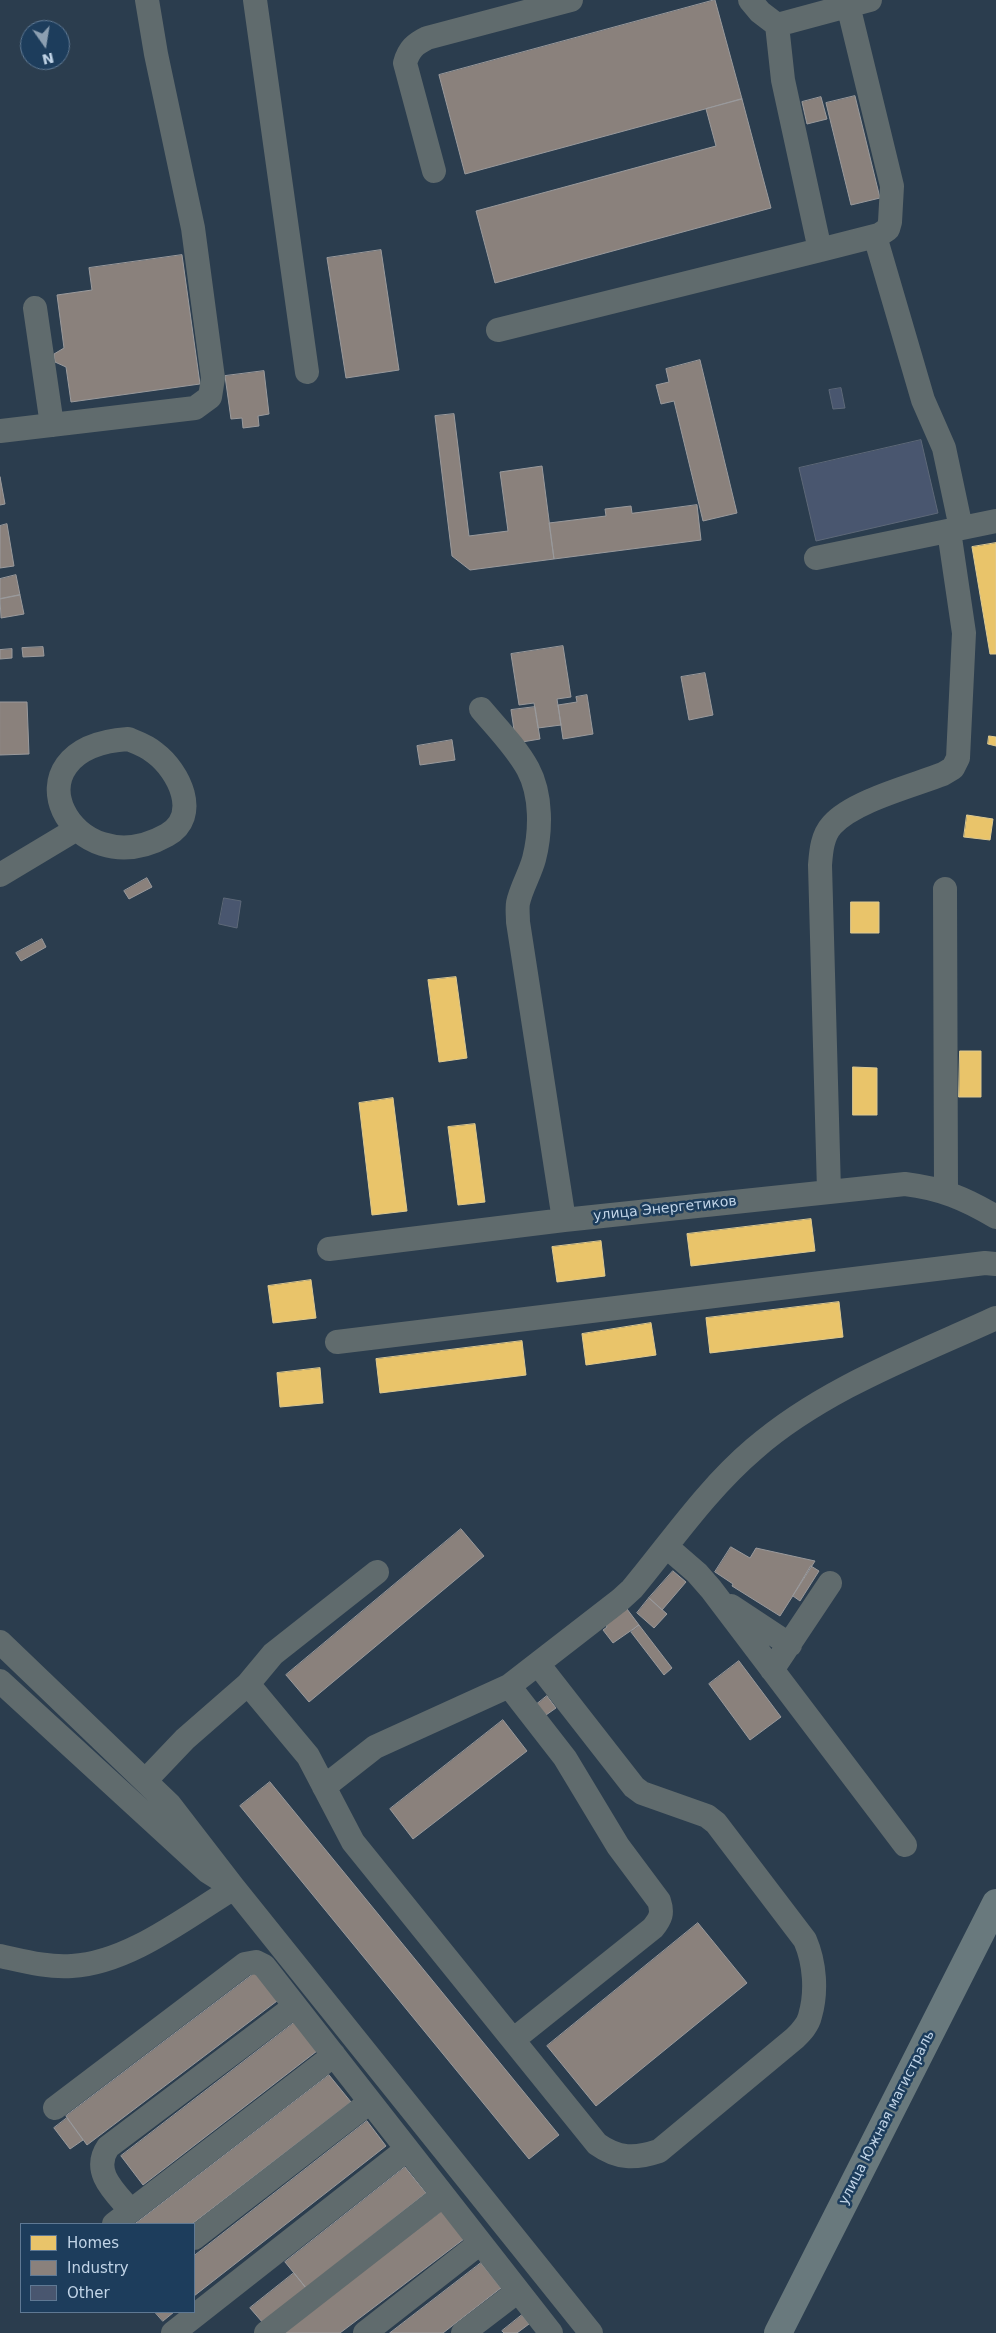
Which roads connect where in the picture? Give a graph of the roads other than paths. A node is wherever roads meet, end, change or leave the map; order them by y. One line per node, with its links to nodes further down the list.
1 (147, 0): 13 (street)
2 (254, 0): 12 (street)
3 (571, 0): 7 (street)
4 (750, 0): 6 (street)
5 (859, 3): 6 (street); 8 (street)
6 (777, 25): 9 (street)
7 (434, 170)
8 (876, 236): 9 (street); 16 (street)
9 (820, 250): 11 (street)
10 (35, 308): 13 (street)
11 (498, 330)
12 (308, 372)
13 (52, 425): 14 (street)
14 (0, 432)
15 (996, 521): 16 (street)
16 (955, 529): 17 (street); 22 (street)
17 (816, 558)
18 (481, 709): 25 (street)
19 (75, 830): 19 (street); 20 (street)
20 (0, 875)
21 (945, 889): 23 (street)
22 (829, 1191): 23 (street, улица Энергетиков); 25 (street, улица Энергетиков)
23 (946, 1191): 24 (street, улица Энергетиков)
24 (996, 1218)
25 (564, 1220): 26 (street, улица Энергетиков)
26 (328, 1249)
27 (996, 1264): 29 (street)
28 (996, 1318): 30 (street)
29 (337, 1342)
30 (667, 1547): 33 (street); 36 (street)
31 (377, 1572): 39 (street)
32 (830, 1583): 35 (street)
33 (718, 1598): 35 (street); 37 (street)
34 (0, 1642): 41 (street)
35 (790, 1645): 37 (street)
36 (538, 1664): 40 (street); 48 (street)
37 (772, 1670): 43 (street)
38 (0, 1681): 44 (street)
39 (248, 1684): 41 (street); 42 (street)
40 (509, 1686): 42 (street); 48 (street)
41 (145, 1781): 44 (street)
42 (324, 1787): 48 (street)
43 (905, 1845)
44 (234, 1888): 46 (street); 63 (street)
45 (996, 1903): 64 (highway, улица Южная магистраль)
46 (0, 1956)
47 (295, 2006): 49 (street); 51 (street); 54 (street)
48 (512, 2040)
49 (334, 2055): 50 (street); 54 (street)
50 (370, 2102): 52 (street); 55 (street)
51 (55, 2108)
52 (407, 2149): 53 (street); 58 (street)
53 (443, 2195): 56 (street); 59 (street)
54 (122, 2218)
55 (195, 2237)
56 (480, 2243): 57 (street); 60 (street)
57 (518, 2291): 61 (street); 62 (street)
58 (173, 2333)
59 (266, 2333)
60 (365, 2333)
61 (463, 2333)
62 (551, 2333)
63 (591, 2333)
64 (778, 2333)

